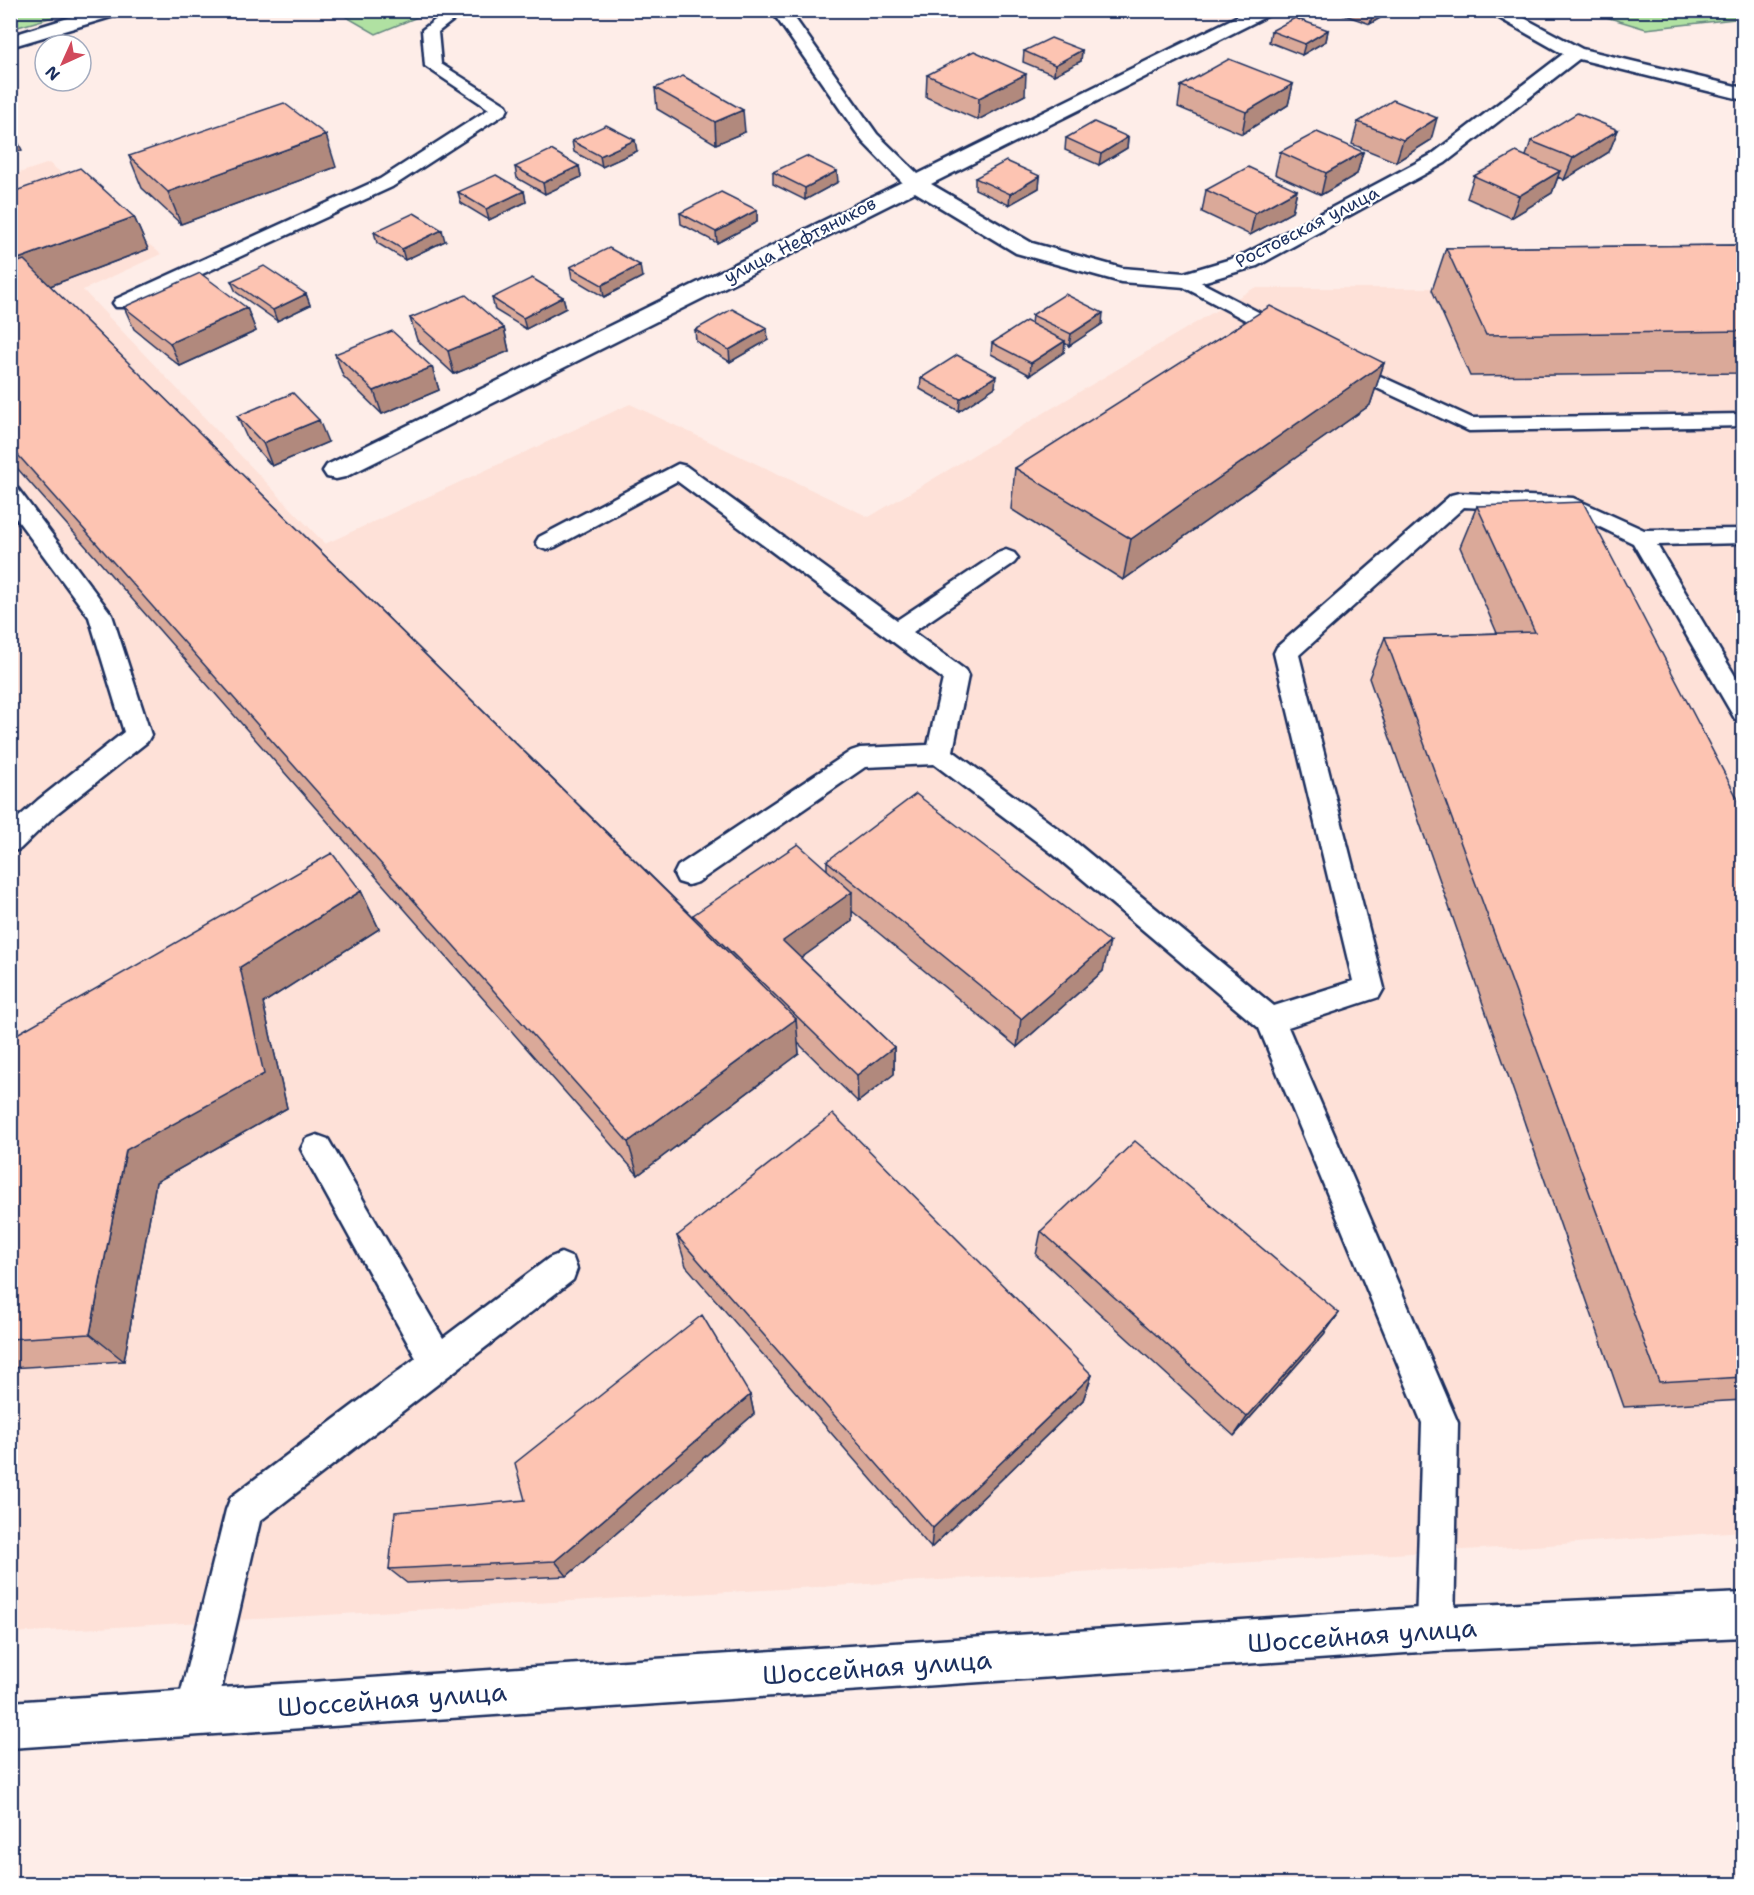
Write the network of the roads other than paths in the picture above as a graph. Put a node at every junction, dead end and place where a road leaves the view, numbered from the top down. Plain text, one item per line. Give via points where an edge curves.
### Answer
1 (115, 10) edge
2 (459, 10) edge
3 (780, 10) edge
4 (1265, 10) edge
5 (1494, 10) edge
6 (10, 42) edge
7 (1576, 53) junction
8 (1743, 94) edge
9 (915, 183) junction
10 (1185, 280) junction
11 (123, 303) dead end
12 (1308, 346) edge
13 (1328, 357) edge
14 (1743, 420) edge
15 (336, 471) dead end
16 (10, 494) edge
17 (1743, 536) edge
18 (1641, 538) junction
19 (547, 542) dead end
20 (1006, 558) dead end
21 (896, 632) junction
22 (1743, 713) edge
23 (939, 754) junction
24 (10, 842) edge
25 (688, 874) dead end
26 (1270, 1020) junction
27 (317, 1149) dead end
28 (561, 1269) dead end
29 (438, 1363) junction
30 (1743, 1615) edge
31 (1435, 1629) junction
32 (196, 1712) junction
33 (10, 1725) edge

1 - 6 street
2 - 11 lane via 430,30 433,66 500,109 386,183
3 - 9 street, Ростовская улица via 870,138
4 - 9 street, улица Нефтяников
5 - 7 street
7 - 8 street
7 - 10 street, Ростовская улица via 1438,159 1249,261
9 - 10 street, Ростовская улица via 1024,248 1121,275
9 - 15 street, улица Нефтяников
10 - 12 lane
13 - 14 lane via 1469,425
16 - 24 lane via 100,615 138,735 47,807
17 - 18 lane
18 - 22 lane
18 - 26 lane via 1573,505 1459,500 1286,653 1369,988
19 - 21 lane via 678,471
20 - 21 lane
21 - 23 lane via 956,676
23 - 25 lane via 860,758
23 - 26 lane via 1063,847
26 - 31 lane via 1440,1423
27 - 29 lane
28 - 29 lane
29 - 32 lane via 244,1510
30 - 31 street, Шоссейная улица
31 - 32 street, Шоссейная улица
32 - 33 street, Шоссейная улица

